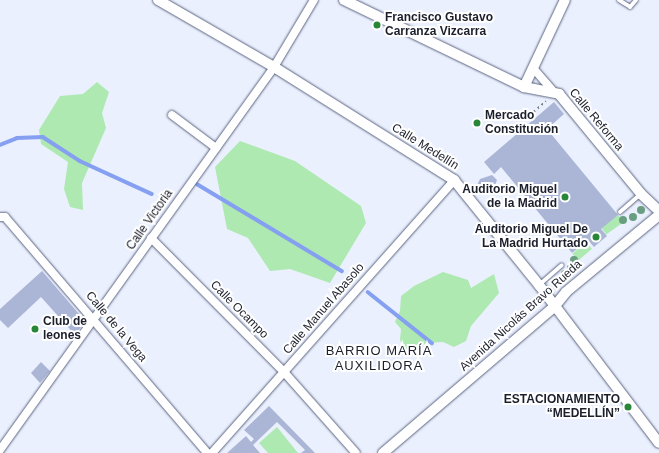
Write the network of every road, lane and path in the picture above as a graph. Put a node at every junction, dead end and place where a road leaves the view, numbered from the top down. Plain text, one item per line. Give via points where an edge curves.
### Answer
1 (158, 0) edge
2 (314, 0) edge
3 (344, 0) edge
4 (565, 0) edge
5 (619, 0) edge
6 (636, 0) edge
7 (274, 67) junction
8 (533, 68) junction
9 (524, 87) junction
10 (555, 93) junction
11 (172, 115) dead end
12 (530, 115) dead end
13 (216, 148) junction
14 (454, 180) junction
15 (641, 194) junction
16 (659, 211) edge
17 (620, 212) dead end
18 (659, 215) edge
19 (2, 217) edge
20 (151, 238) junction
21 (562, 265) dead end
22 (539, 285) junction
23 (554, 307) junction
24 (94, 319) junction
25 (284, 372) junction
26 (659, 443) edge
27 (0, 450) edge
28 (207, 453) edge
29 (212, 453) edge
30 (356, 453) edge
31 (383, 453) edge

1 - 7 street, Calle Medellín
2 - 7 street, Calle Victoria
3 - 9 street, Calle Reforma
4 - 8 street
5 - 6 lane via 630,7
7 - 13 street, Calle Victoria
7 - 14 street, Calle Medellín
8 - 9 street
8 - 10 street
9 - 10 street, Calle Reforma
10 - 12 path
10 - 15 street, Calle Reforma via 559,94
11 - 13 street
13 - 20 street, Calle Victoria
14 - 22 street, Calle Medellín
14 - 25 street, Calle Manuel Abasolo
15 - 16 street, Calle Reforma
15 - 17 lane
18 - 23 street, Avenida Nicolás Bravo Rueda via 566,292
19 - 24 street, Calle de la Vega
20 - 24 street, Calle Victoria
20 - 25 street, Calle Ocampo
21 - 22 lane
22 - 23 street, Calle Medellín
23 - 26 street, Calle Medellín
23 - 31 street, Avenida Nicolás Bravo Rueda
24 - 27 street, Calle Victoria
24 - 28 street, Calle de la Vega
25 - 29 street, Calle Manuel Abasolo
25 - 30 street, Calle Ocampo

